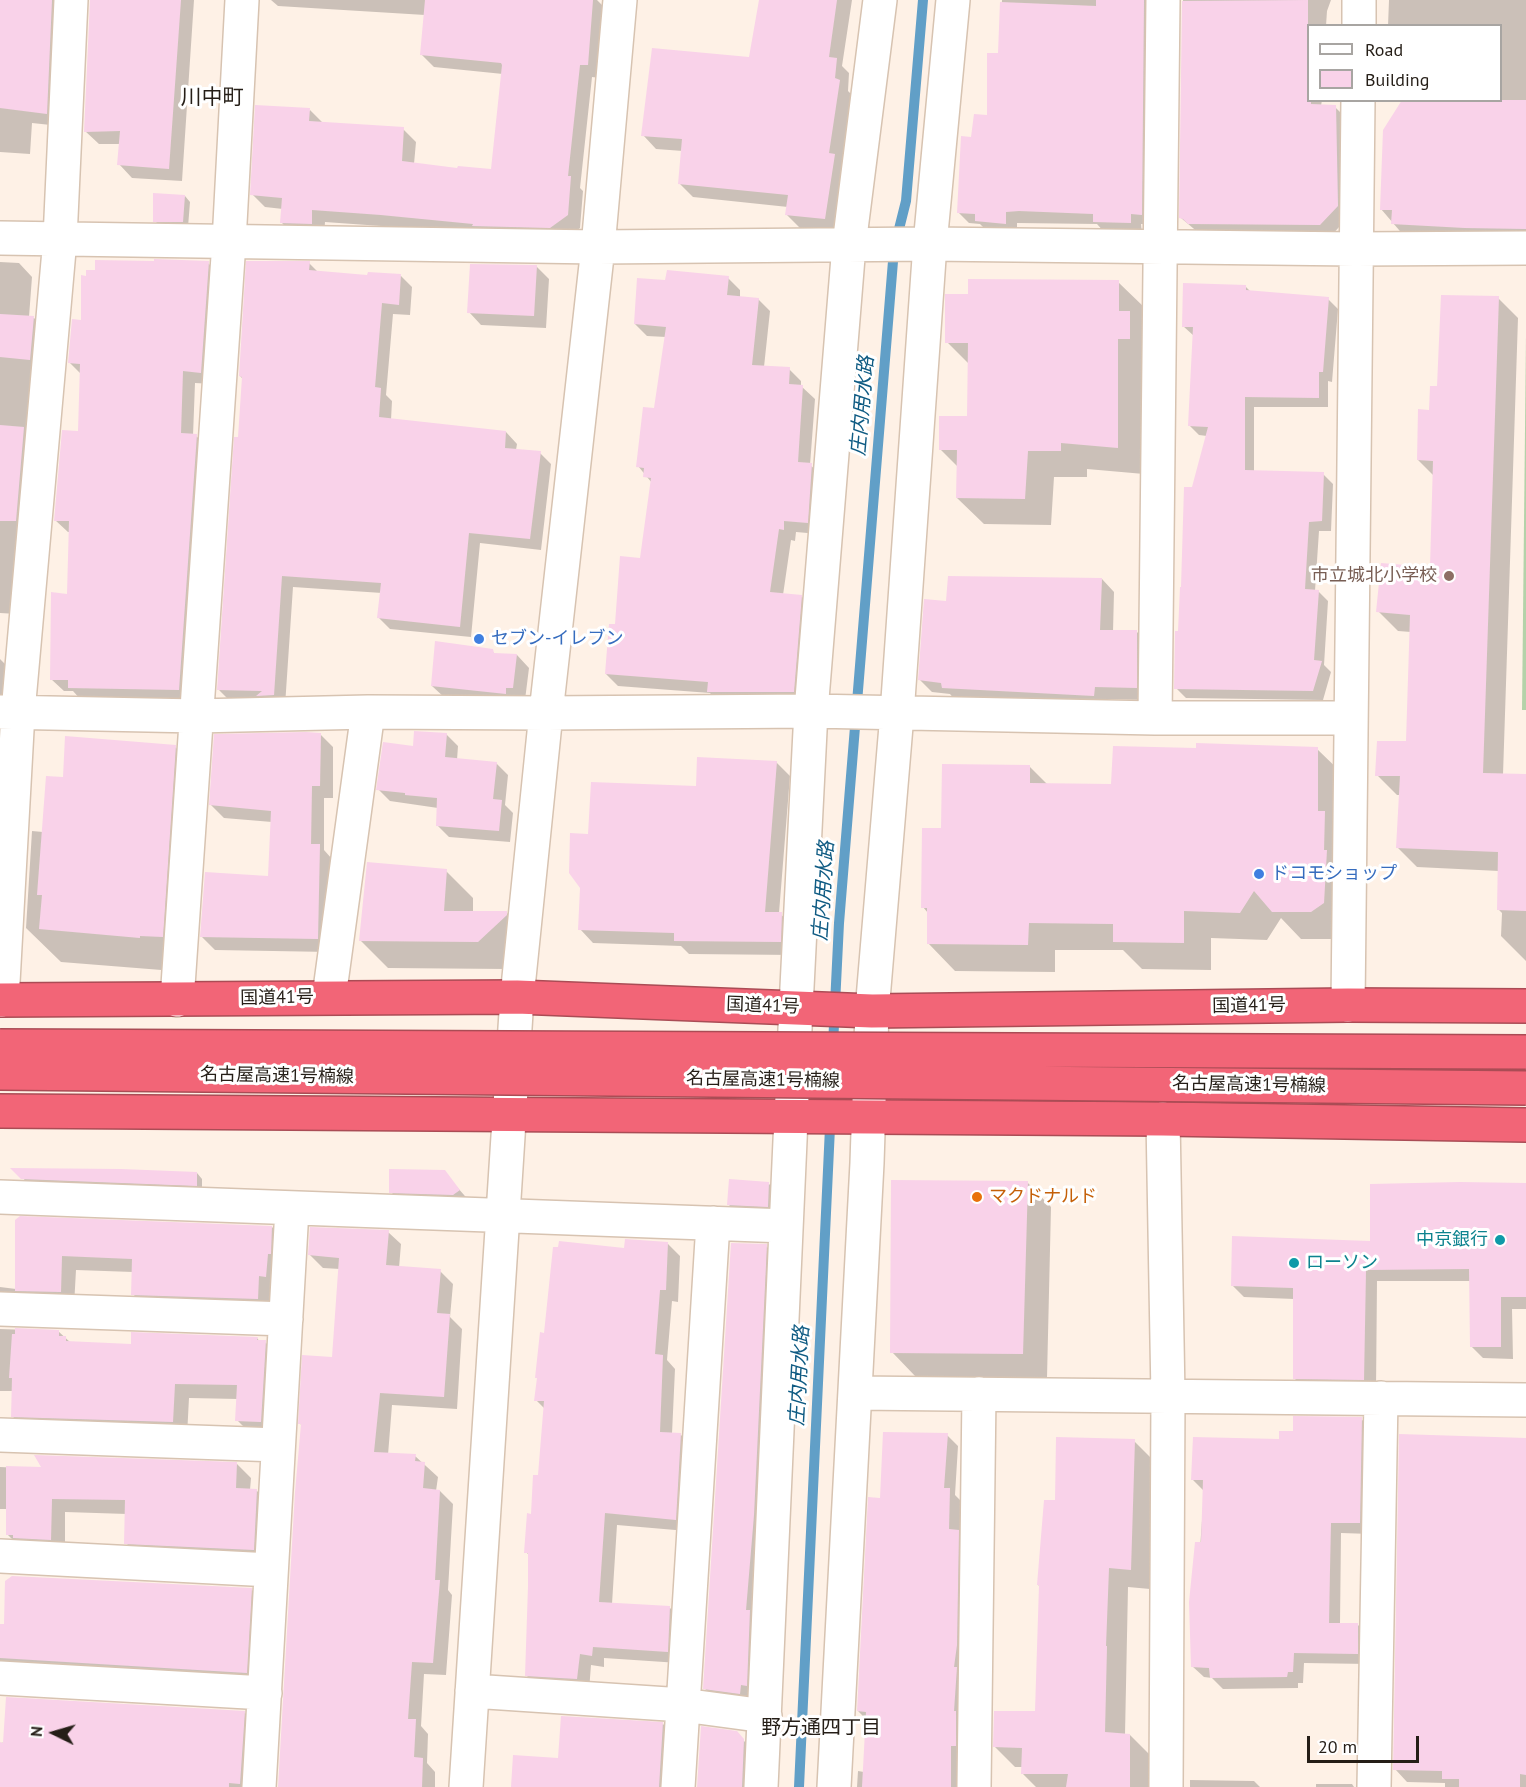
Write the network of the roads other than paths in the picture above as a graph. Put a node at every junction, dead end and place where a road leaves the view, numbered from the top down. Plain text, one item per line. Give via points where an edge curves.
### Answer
1 (70, 0) edge
2 (242, 0) edge
3 (620, 0) edge
4 (880, 0) edge
5 (953, 0) edge
6 (1163, 0) edge
7 (1359, 0) edge
8 (1359, 24) edge
9 (1358, 102) edge
10 (0, 238) edge
11 (60, 239) junction
12 (229, 242) junction
13 (920, 244) junction
14 (860, 245) junction
15 (1159, 246) junction
16 (598, 247) junction
17 (1526, 248) edge
18 (1355, 249) junction
19 (821, 711) junction
20 (9, 712) edge
21 (368, 712) junction
22 (546, 713) junction
23 (889, 713) junction
24 (197, 716) junction
25 (1155, 718) junction
26 (1351, 718) junction
27 (329, 997) junction
28 (517, 997) junction
29 (1, 1000) edge
30 (177, 1000) junction
31 (1348, 1005) junction
32 (1526, 1006) edge
33 (796, 1007) junction
34 (872, 1011) junction
35 (0, 1046) edge
36 (1526, 1052) edge
37 (0, 1073) edge
38 (1526, 1088) edge
39 (0, 1111) edge
40 (508, 1114) junction
41 (792, 1117) junction
42 (868, 1118) junction
43 (1163, 1119) junction
44 (1526, 1125) edge
45 (0, 1197) edge
46 (292, 1209) junction
47 (502, 1216) junction
48 (713, 1224) junction
49 (786, 1226) junction
50 (0, 1309) edge
51 (285, 1319) junction
52 (856, 1393) junction
53 (979, 1394) junction
54 (1168, 1396) junction
55 (1382, 1398) junction
56 (1526, 1400) edge
57 (0, 1435) edge
58 (278, 1445) junction
59 (0, 1556) edge
60 (271, 1570) junction
61 (0, 1678) edge
62 (472, 1691) junction
63 (265, 1693) junction
64 (683, 1705) junction
65 (765, 1716) junction
66 (259, 1787) edge
67 (466, 1787) edge
68 (678, 1787) edge
69 (761, 1787) edge
70 (834, 1787) edge
71 (974, 1787) edge
72 (1166, 1787) edge
73 (1374, 1787) edge

1 - 11 street
2 - 12 street
3 - 16 street
4 - 14 street
5 - 13 street
6 - 15 street
7 - 8 street
9 - 18 street
10 - 11 street
11 - 12 street
11 - 20 street
12 - 16 street
12 - 24 street
13 - 14 street
13 - 15 street
13 - 23 street
14 - 16 street
14 - 19 street
15 - 18 street
15 - 25 street
16 - 22 street
17 - 18 street
18 - 26 street
19 - 22 street
19 - 23 street
19 - 33 street
20 - 24 street
20 - 29 street
21 - 22 street
21 - 24 street
21 - 27 street
22 - 28 street
23 - 25 street
23 - 34 street
24 - 30 street
25 - 26 street
26 - 31 street
27 - 28 highway, 国道41号
27 - 30 highway, 国道41号
28 - 33 highway, 国道41号
28 - 40 street
29 - 30 highway, 国道41号
31 - 32 highway, 国道41号
31 - 34 highway, 国道41号
33 - 34 highway, 国道41号
33 - 41 street
34 - 42 street
35 - 36 highway, 名古屋高速1号楠線, bridge
37 - 38 highway, 名古屋高速1号楠線, bridge
39 - 40 highway
40 - 41 highway
40 - 47 street
41 - 42 highway
41 - 49 street
42 - 43 highway
42 - 52 street
43 - 44 highway
43 - 54 street
45 - 46 street
46 - 47 street
46 - 51 street
47 - 48 street
47 - 62 street
48 - 49 street
48 - 64 street
49 - 65 street
50 - 51 street
51 - 58 street
52 - 53 street
52 - 70 street
53 - 54 street
53 - 71 street
54 - 55 street
54 - 72 street
55 - 56 street
55 - 73 street
57 - 58 street
58 - 60 street
59 - 60 street
60 - 63 street
61 - 63 street
62 - 64 street
62 - 67 street
63 - 66 street
64 - 65 street
64 - 68 street
65 - 69 street

